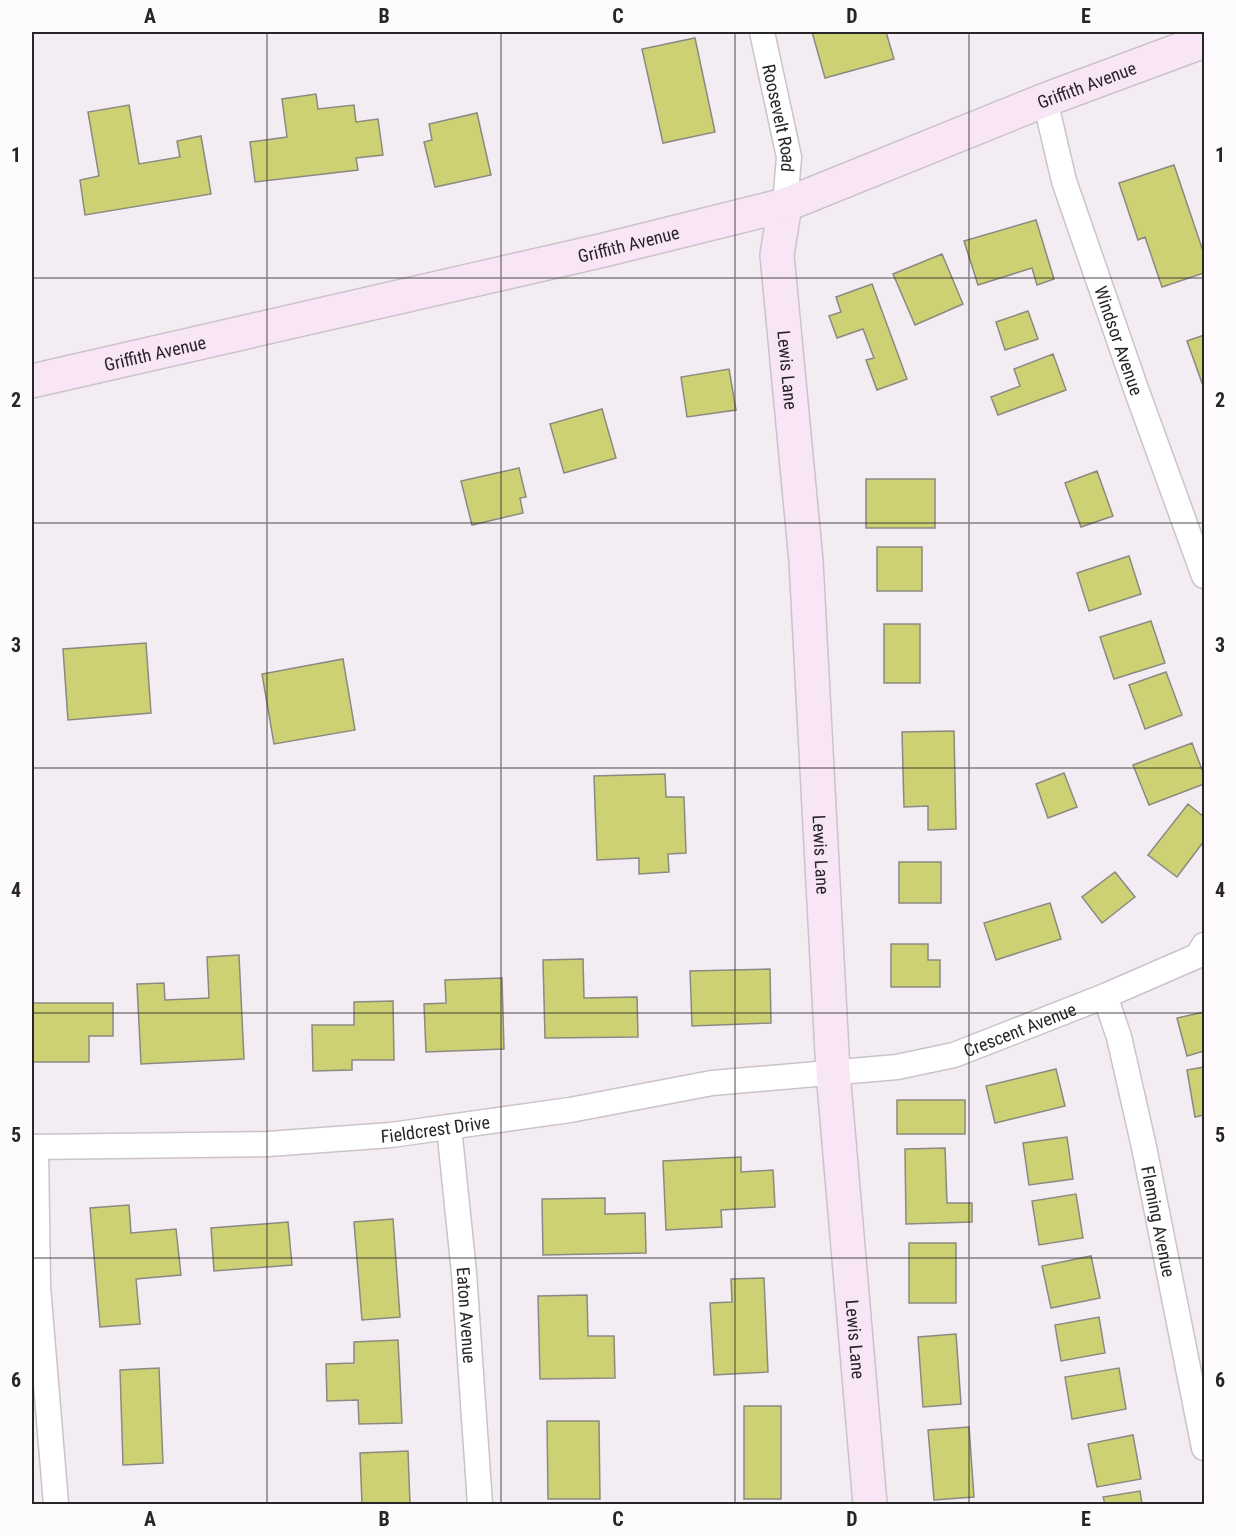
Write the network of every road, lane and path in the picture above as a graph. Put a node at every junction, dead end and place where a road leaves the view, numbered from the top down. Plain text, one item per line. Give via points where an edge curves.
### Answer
1 (762, 32) edge
2 (1204, 41) edge
3 (1045, 100) junction
4 (784, 205) junction
5 (32, 381) edge
6 (1204, 576) edge
7 (1202, 951) edge
8 (1105, 996) junction
9 (833, 1072) junction
10 (449, 1127) junction
11 (34, 1147) edge
12 (1204, 1448) edge
13 (56, 1504) edge
14 (480, 1504) edge
15 (870, 1504) edge

1 - 4 street, Roosevelt Road via 789,158
2 - 3 street, Griffith Avenue
3 - 4 street, Griffith Avenue
3 - 6 street, Windsor Avenue via 1064,181
4 - 5 street, Griffith Avenue
4 - 9 street, Lewis Lane via 777,255 806,561
7 - 8 street, Crescent Avenue
8 - 9 street, Crescent Avenue via 954,1055 897,1067
8 - 12 street, Fleming Avenue via 1119,1037 1144,1147
9 - 10 street, Fieldcrest Drive via 712,1083 570,1110
9 - 15 street, Lewis Lane
10 - 11 street, Fieldcrest Drive via 391,1136 268,1144
10 - 14 street, Eaton Avenue
11 - 13 street via 38,1287

